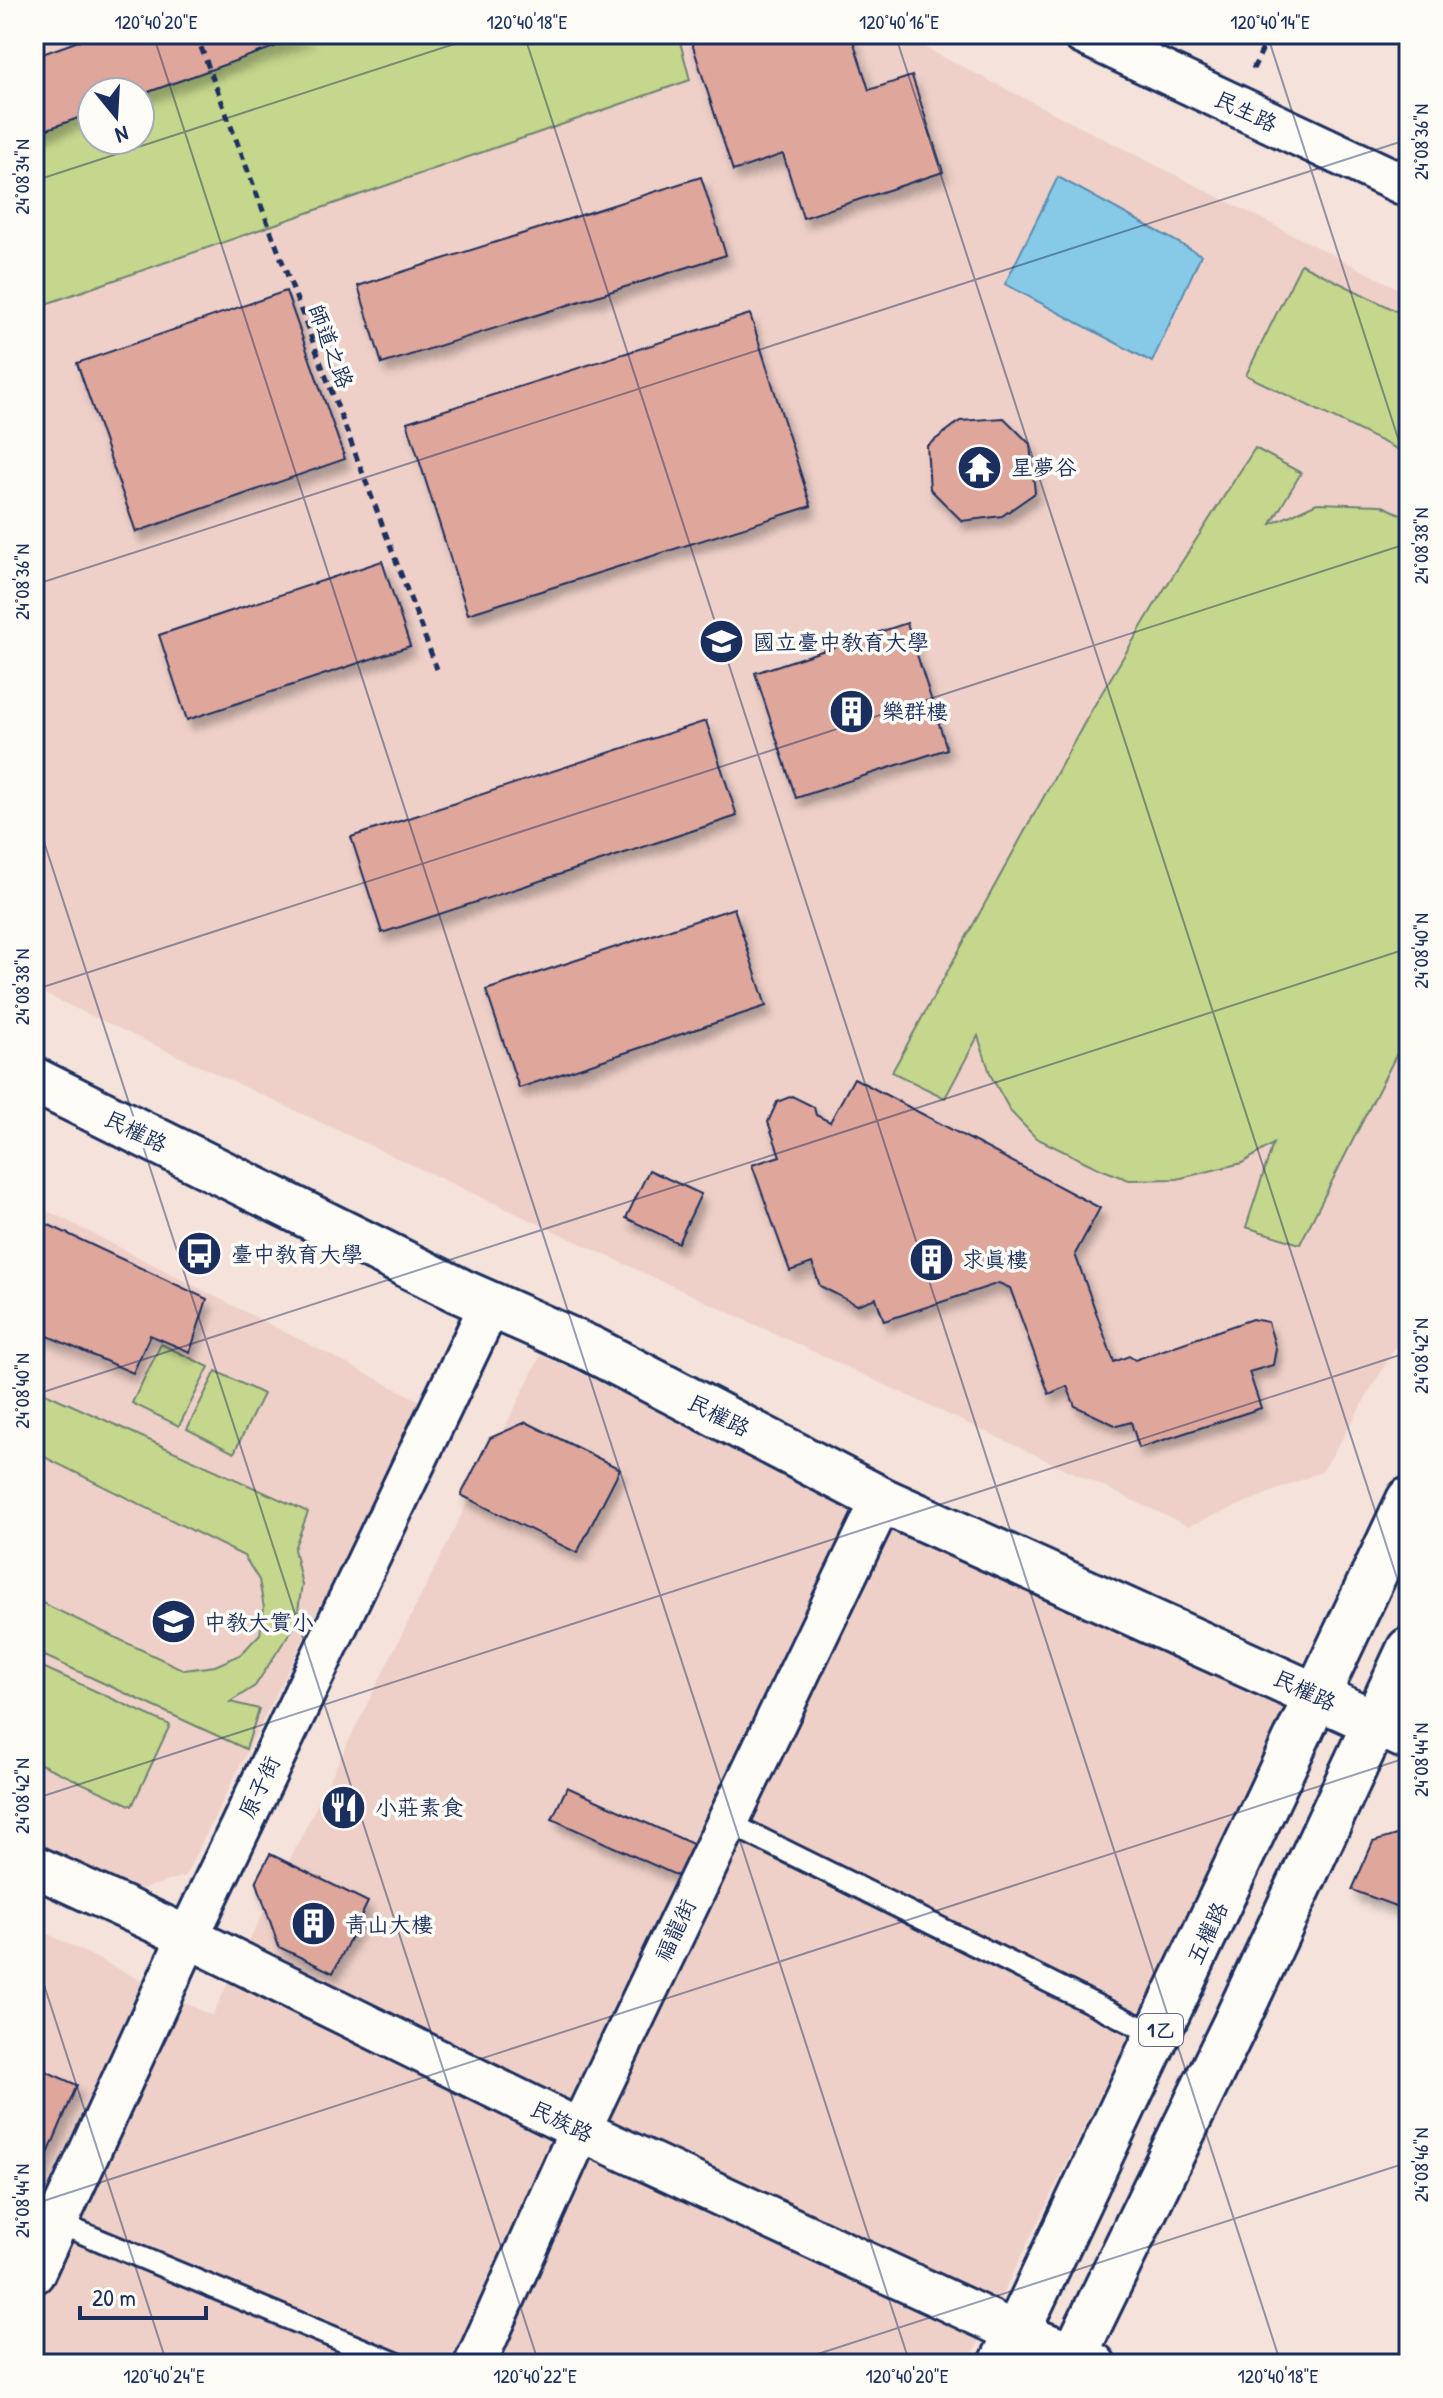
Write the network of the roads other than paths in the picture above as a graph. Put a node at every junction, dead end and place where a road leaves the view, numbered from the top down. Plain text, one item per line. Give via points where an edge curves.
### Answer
1 (1086, 35) edge
2 (1409, 187) edge
3 (34, 1080) edge
4 (490, 1305) junction
5 (882, 1500) junction
6 (1409, 1500) edge
7 (1409, 1650) edge
8 (1318, 1696) junction
9 (1392, 1730) edge
10 (727, 1822) junction
11 (34, 1866) edge
12 (188, 1937) junction
13 (1158, 2036) junction
14 (580, 2130) junction
15 (46, 2218) edge
16 (34, 2273) edge
17 (1010, 2349) edge
18 (1080, 2361) edge
19 (398, 2364) edge
20 (475, 2364) edge

1 - 2 street, 民生路
3 - 4 main road, 民權路
4 - 5 main road, 民權路 via 591,1349
4 - 12 street, 原子街
5 - 8 main road, 民權路
5 - 10 street, 福龍街
6 - 8 main road, 五權路 / 1乙
7 - 9 main road
8 - 9 main road, 民權路
8 - 13 main road, 五權路 / 1乙
9 - 18 main road via 1235,2024
10 - 13 lane
10 - 14 street, 福龍街
11 - 12 street, 民族路
12 - 14 street, 民族路
12 - 15 street, 原子街
13 - 17 main road, 五權路 / 1乙
14 - 17 street, 民族路
14 - 20 street, 福龍街
15 - 16 street, 原子街
15 - 19 lane
17 - 18 street, 民族路

